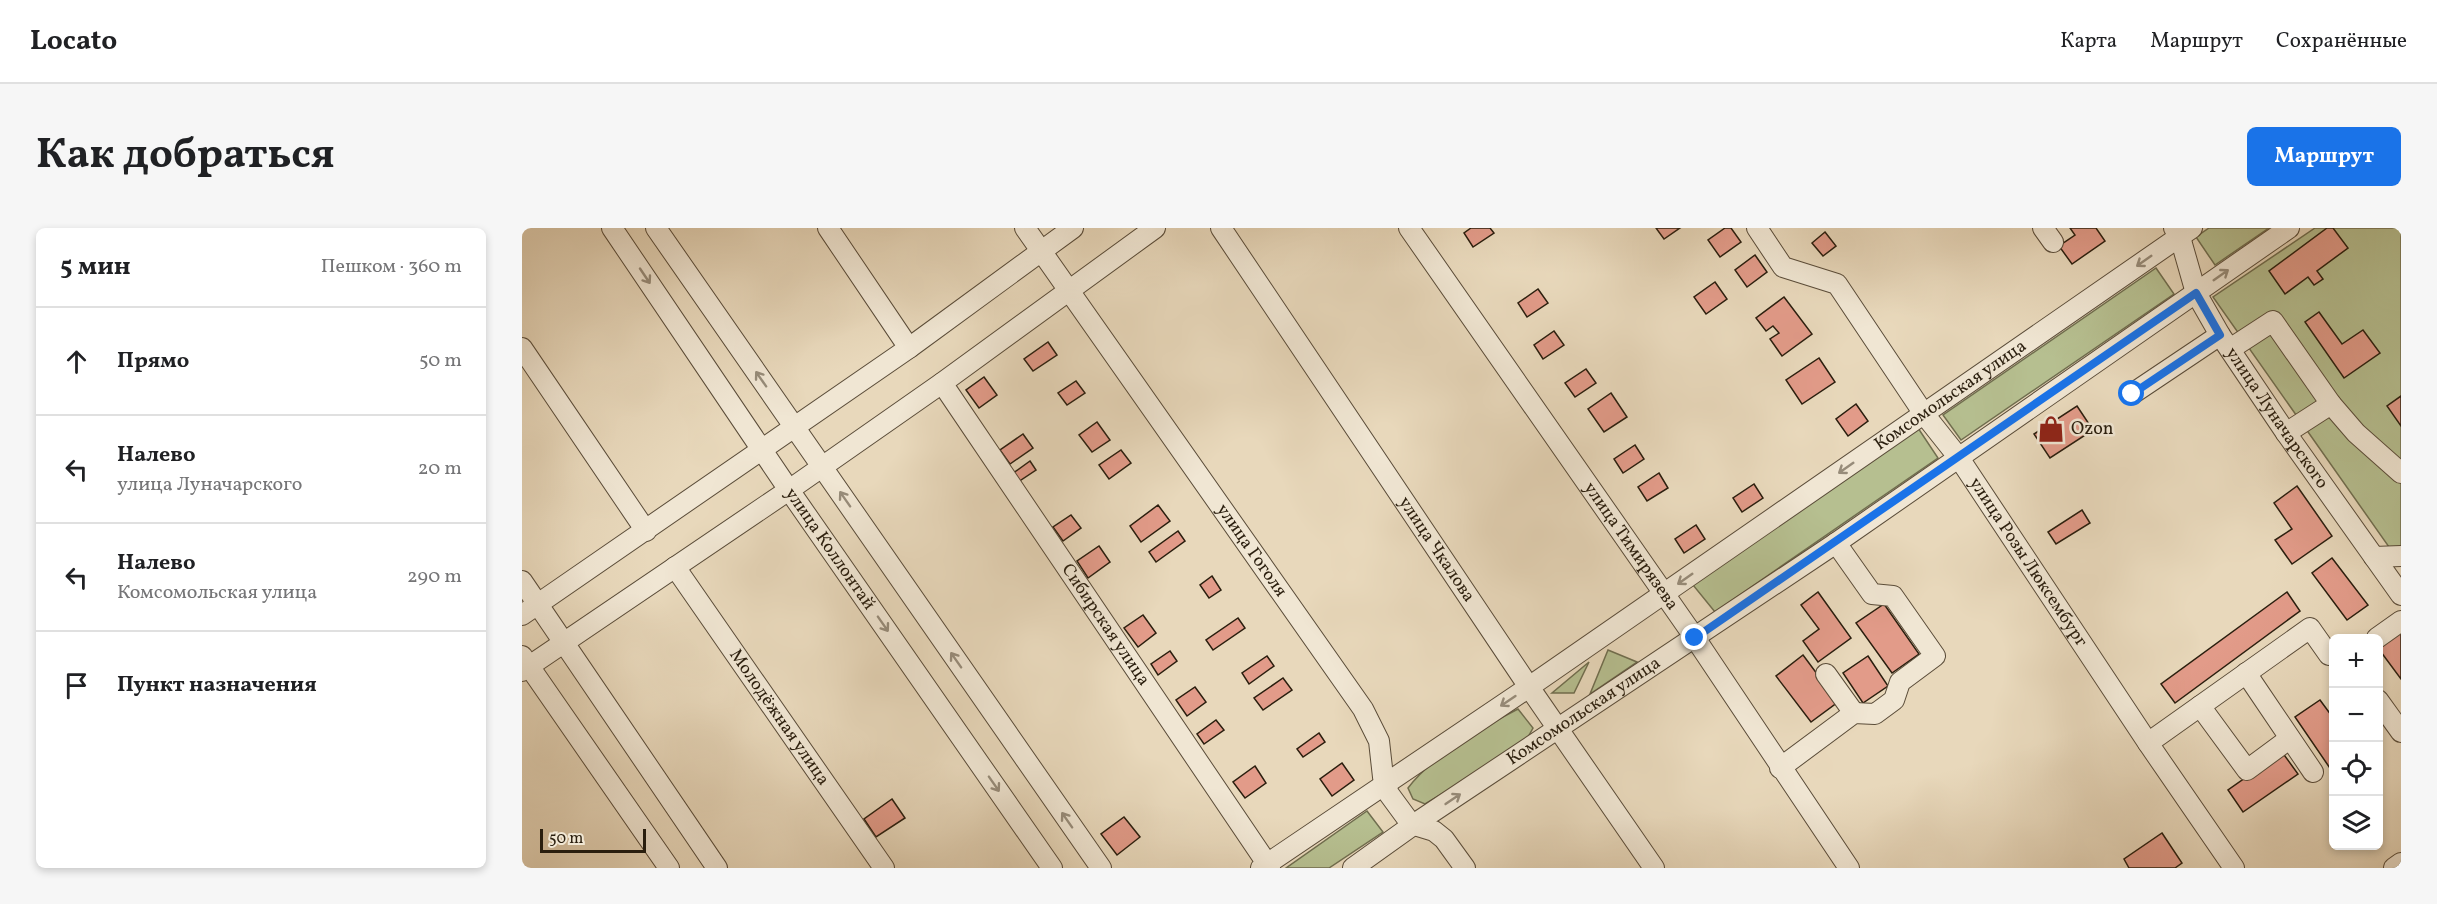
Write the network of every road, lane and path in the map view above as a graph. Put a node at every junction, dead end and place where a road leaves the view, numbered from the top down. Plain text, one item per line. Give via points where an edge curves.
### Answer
1 (612, 228) edge
2 (656, 228) edge
3 (828, 228) edge
4 (1025, 228) edge
5 (1073, 228) edge
6 (1155, 228) edge
7 (1221, 228) edge
8 (1409, 228) edge
9 (1757, 228) edge
10 (2289, 228) edge
11 (2182, 231) edge
12 (1040, 250) junction
13 (1068, 291) junction
14 (2196, 293) junction
15 (2225, 342) junction
16 (522, 348) edge
17 (909, 348) junction
18 (942, 383) junction
19 (2132, 394) dead end
20 (2331, 404) junction
21 (1924, 414) junction
22 (795, 427) junction
23 (2286, 433) junction
24 (763, 450) junction
25 (1959, 458) junction
26 (823, 467) junction
27 (2401, 472) edge
28 (789, 490) junction
29 (646, 531) junction
30 (1836, 543) junction
31 (2401, 556) edge
32 (2374, 557) junction
33 (675, 567) junction
34 (522, 581) edge
35 (1664, 594) junction
36 (2401, 595) edge
37 (530, 609) edge
38 (2401, 621) edge
39 (2383, 634) edge
40 (1695, 638) junction
41 (563, 643) junction
42 (2329, 655) dead end
43 (524, 665) edge
44 (2246, 673) junction
45 (1826, 674) dead end
46 (1529, 687) junction
47 (2200, 706) junction
48 (2383, 706) edge
49 (1854, 713) junction
50 (1558, 729) junction
51 (2401, 732) edge
52 (2289, 739) junction
53 (2148, 742) junction
54 (1780, 768) junction
55 (2313, 772) dead end
56 (1385, 784) junction
57 (1413, 825) junction
58 (2401, 863) edge
59 (1266, 866) edge
60 (669, 868) edge
61 (717, 868) edge
62 (884, 868) edge
63 (1052, 868) edge
64 (1101, 868) edge
65 (1353, 868) edge
66 (1465, 868) edge
67 (1654, 868) edge
68 (1849, 868) edge
69 (2234, 868) edge
70 (2394, 868) edge

1 -> 24 street, улица Коллонтай
22 -> 2 street
3 - 17 street
4 - 12 street, улица Гоголя
5 - 12 street
6 - 13 street
7 - 46 street, улица Чкалова
8 - 35 street, улица Тимирязева
9 - 21 street, улица Розы Люксембург via 1783,267 1837,284
14 -> 10 street, Комсомольская улица
11 - 14 street, улица Луначарского
11 -> 21 street, Комсомольская улица
12 - 13 street, улица Гоголя
12 - 17 street
13 - 18 street
13 - 56 street, улица Гоголя via 1363,709 1379,741
14 - 15 street, улица Луначарского
14 - 25 street, Комсомольская улица
15 - 19 street
15 - 20 street via 2273,321
15 - 23 street, улица Луначарского
16 - 29 street
17 - 22 street
18 - 26 street
18 - 59 street, Сибирская улица
20 - 23 street
20 - 27 street via 2356,433
21 - 25 street, улица Розы Люксембург
21 -> 35 street, Комсомольская улица
22 - 24 street
22 - 26 street
23 - 32 street, улица Луначарского
24 - 28 street, улица Коллонтай
24 - 29 street
25 - 30 street, Комсомольская улица
25 - 53 street, улица Розы Люксембург
26 - 28 street
64 -> 26 street
28 - 33 street
28 -> 63 street, улица Коллонтай
29 - 37 street
30 - 40 street, Комсомольская улица
30 - 49 street via 1872,594 1893,596 1935,656 1900,682 1894,700 1875,714
31 - 32 street
32 - 36 street, улица Луначарского
33 - 41 street
33 - 62 street, Молодёжная улица
34 - 37 street
35 - 40 street, улица Тимирязева
35 - 46 street, Комсомольская улица
37 - 41 street
38 - 39 street
40 - 50 street, Комсомольская улица
40 - 54 street, улица Тимирязева
41 - 43 street
41 - 61 street
42 - 44 street via 2310,628
43 - 60 street
44 - 47 street
44 - 52 street
45 - 49 street
46 - 50 street, улица Чкалова
46 -> 56 street, Комсомольская улица
47 - 52 street via 2247,770
47 - 53 street
48 - 51 street
49 - 54 street
57 -> 50 street, Комсомольская улица
50 - 67 street, улица Чкалова
52 - 55 street
53 - 69 street, улица Розы Люксембург
54 - 68 street, улица Тимирязева
56 - 57 street, улица Гоголя
56 - 59 street, Комсомольская улица
57 - 65 street, Комсомольская улица
57 - 66 street, улица Гоголя via 1434,831 1448,843
58 - 70 street

